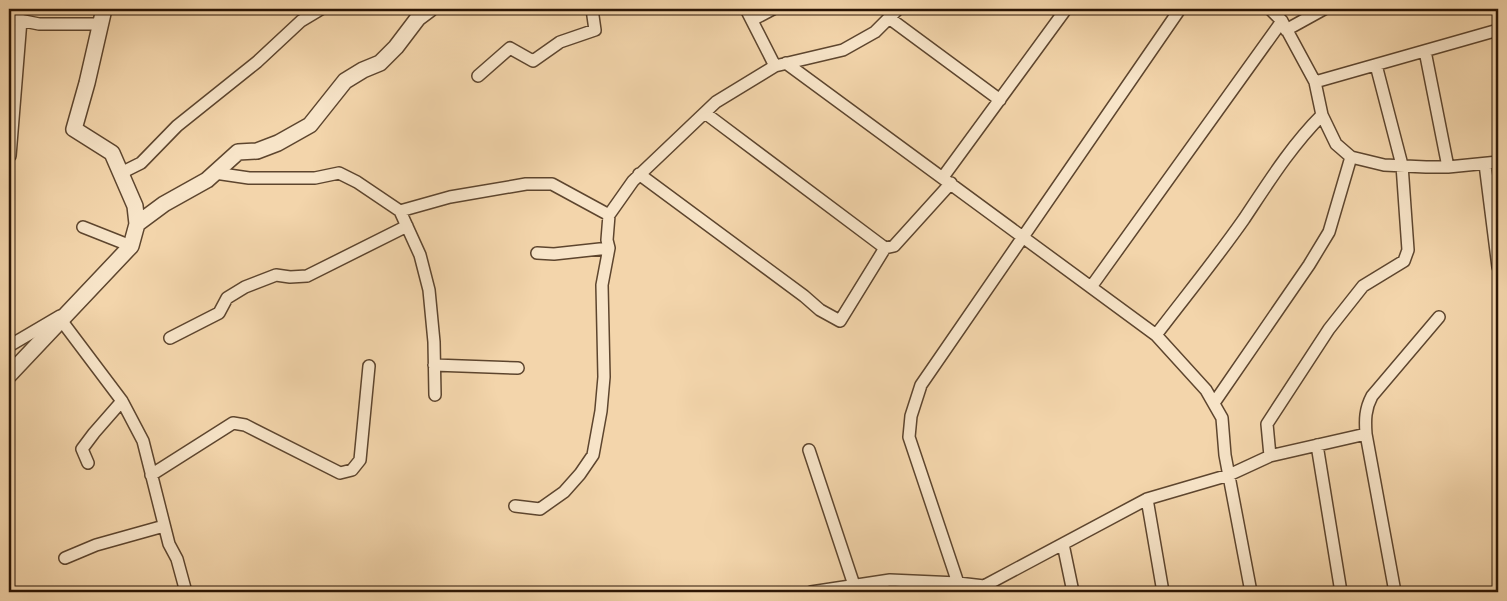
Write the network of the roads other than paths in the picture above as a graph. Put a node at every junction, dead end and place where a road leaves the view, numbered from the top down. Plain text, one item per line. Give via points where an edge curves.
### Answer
1 (321, 9) edge
2 (430, 9) edge
3 (592, 9) edge
4 (746, 9) edge
5 (773, 9) edge
6 (898, 9) edge
7 (1066, 9) edge
8 (1180, 9) edge
9 (1270, 9) edge
10 (1324, 9) edge
11 (102, 16) edge
12 (9, 18) edge
13 (889, 18) junction
14 (21, 20) junction
15 (752, 20) junction
16 (1284, 25) junction
17 (1498, 31) edge
18 (1425, 51) junction
19 (1376, 64) junction
20 (781, 65) junction
21 (478, 76) dead end
22 (1315, 82) junction
23 (1000, 100) junction
24 (705, 112) junction
25 (1322, 115) junction
26 (10, 156) edge
27 (1351, 158) junction
28 (1498, 162) edge
29 (1485, 164) junction
30 (1402, 165) junction
31 (1448, 167) junction
32 (215, 172) junction
33 (121, 173) junction
34 (639, 174) junction
35 (947, 180) junction
36 (400, 212) junction
37 (609, 215) junction
38 (136, 224) junction
39 (407, 226) junction
40 (83, 227) dead end
41 (1023, 237) junction
42 (131, 246) junction
43 (609, 248) junction
44 (885, 248) junction
45 (537, 253) dead end
46 (1498, 266) edge
47 (1091, 287) junction
48 (66, 315) junction
49 (1439, 317) dead end
50 (1156, 335) junction
51 (170, 338) dead end
52 (9, 346) edge
53 (434, 365) junction
54 (369, 366) dead end
55 (518, 368) dead end
56 (9, 376) edge
57 (435, 396) dead end
58 (122, 401) junction
59 (1214, 403) junction
60 (1366, 434) junction
61 (1317, 445) junction
62 (809, 450) dead end
63 (1270, 456) junction
64 (88, 463) dead end
65 (152, 475) junction
66 (1229, 475) junction
67 (1147, 498) junction
68 (515, 506) dead end
69 (164, 526) junction
70 (1064, 544) junction
71 (65, 558) dead end
72 (890, 580) junction
73 (958, 583) junction
74 (854, 586) junction
75 (984, 589) edge
76 (186, 592) edge
77 (811, 592) edge
78 (892, 592) edge
79 (1073, 592) edge
80 (1163, 592) edge
81 (1251, 592) edge
82 (1341, 592) edge
83 (1395, 592) edge

1 - 33 street via 301,21 257,62 177,126 141,162
2 - 32 street via 418,18 380,63 345,81 310,125 258,151 238,152
3 - 21 street via 594,30 560,42 533,61 510,48
4 - 15 street
5 - 15 street
6 - 13 street
7 - 23 street
8 - 41 street
9 - 16 street
10 - 16 street
11 - 14 street via 39,24
11 - 33 street via 74,129 112,153
12 - 14 street
13 - 20 street via 875,32 843,50
13 - 23 street
14 - 26 street
15 - 20 street
16 - 22 street
16 - 47 street
17 - 18 street
18 - 19 street
18 - 31 street
19 - 22 street
19 - 30 street
20 - 24 street via 716,102
20 - 35 street
22 - 25 street
23 - 35 street
24 - 34 street
24 - 44 street
25 - 27 street via 1336,144
25 - 50 street via 1302,135
27 - 30 street
27 - 59 street via 1329,232
28 - 29 street
29 - 31 street
29 - 46 street
30 - 31 street
30 - 63 street via 1408,250 1404,261 1363,286 1329,329 1267,424
32 - 36 street via 249,178 315,178 339,173
32 - 38 street
33 - 38 street via 135,206
34 - 37 street
34 - 44 street via 820,310 840,321
35 - 41 street
35 - 44 street via 894,246
36 - 37 street via 450,197 526,184 552,184
36 - 39 street
37 - 43 street
38 - 42 street
39 - 51 street via 307,276 276,275 245,286 227,298 219,313
39 - 53 street via 420,255 429,290
40 - 42 street
41 - 47 street
41 - 73 street via 921,385 911,416 909,437
42 - 48 street
43 - 45 street
43 - 68 street via 602,285 604,377 593,455 564,492 540,509
47 - 50 street
48 - 52 street
48 - 56 street
48 - 58 street
49 - 60 street via 1372,396 1366,407
50 - 59 street
53 - 55 street
53 - 57 street
54 - 65 street via 360,460 352,470 340,473 245,425 233,423
58 - 64 street via 82,449
58 - 65 street via 143,441
59 - 66 street via 1222,418
60 - 61 street
60 - 83 street
61 - 63 street
61 - 82 street
62 - 74 street
63 - 66 street
65 - 69 street
66 - 67 street
66 - 81 street
67 - 70 street
67 - 80 street
69 - 71 street via 96,545
69 - 76 street
70 - 75 street
70 - 79 street
72 - 73 street
72 - 74 street
72 - 78 street
73 - 75 street
74 - 77 street

